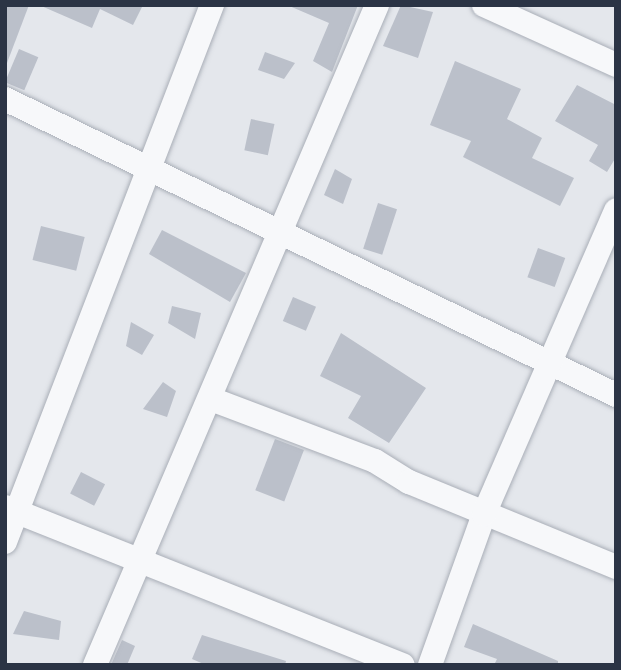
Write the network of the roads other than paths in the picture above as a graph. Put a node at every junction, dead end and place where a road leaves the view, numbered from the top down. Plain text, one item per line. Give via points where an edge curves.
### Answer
1 (212, 5) edge
2 (376, 5) edge
3 (484, 5) edge
4 (616, 65) edge
5 (5, 99) edge
6 (153, 167) junction
7 (616, 210) edge
8 (278, 236) junction
9 (554, 364) junction
10 (616, 395) edge
11 (211, 399) junction
12 (11, 510) edge
13 (484, 514) junction
14 (5, 542) edge
15 (142, 562) junction
16 (616, 568) edge
17 (95, 665) edge
18 (403, 665) edge
19 (430, 665) edge

1 - 6 street
2 - 8 street
3 - 4 street
5 - 6 street
6 - 8 street
6 - 12 street
7 - 9 street
8 - 9 street
8 - 11 street
9 - 10 street
9 - 13 street
11 - 13 street via 375,461
11 - 15 street
12 - 14 street
12 - 15 street
13 - 16 street
13 - 19 street
15 - 17 street
15 - 18 street

